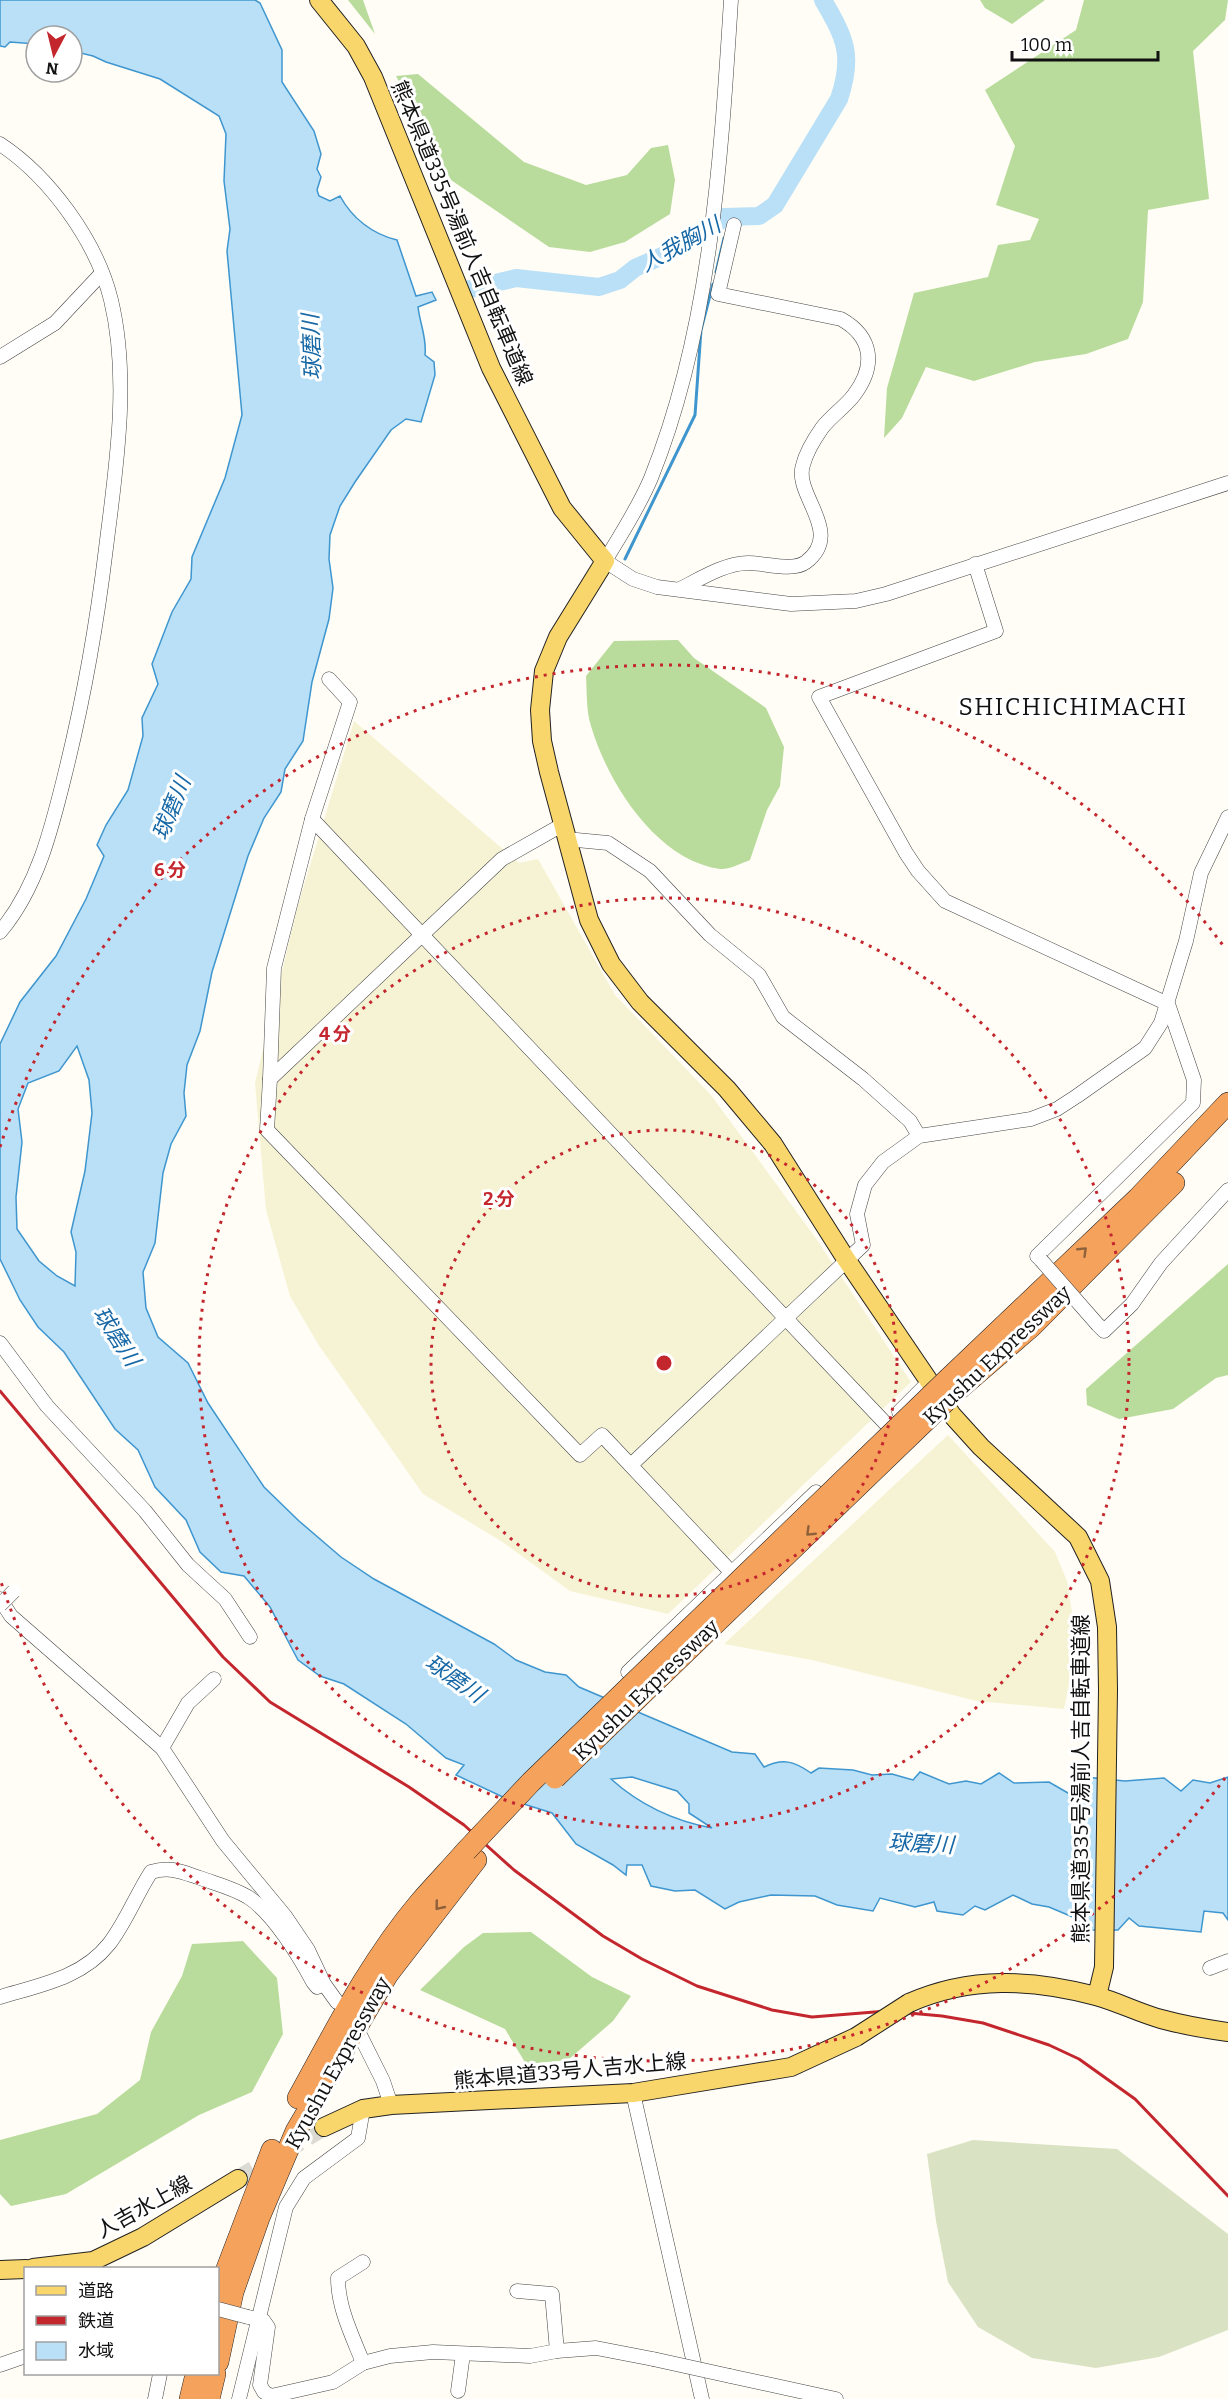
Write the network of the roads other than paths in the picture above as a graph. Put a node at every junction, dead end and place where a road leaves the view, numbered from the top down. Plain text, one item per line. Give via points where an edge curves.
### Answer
1 (319, 0) edge
2 (731, 0) edge
3 (0, 144) edge
4 (734, 225) dead end
5 (102, 273) junction
6 (0, 357) edge
7 (1228, 483) edge
8 (605, 561) junction
9 (975, 564) junction
10 (680, 589) junction
11 (328, 680) dead end
12 (1228, 817) edge
13 (312, 819) junction
14 (564, 832) junction
15 (0, 932) edge
16 (422, 934) junction
17 (1168, 1004) junction
18 (270, 1079) junction
19 (1228, 1103) edge
20 (1228, 1126) edge
21 (919, 1136) junction
22 (1228, 1190) edge
23 (846, 1259) junction
24 (784, 1318) junction
25 (0, 1343) edge
26 (946, 1383) junction
27 (886, 1425) junction
28 (632, 1464) junction
29 (732, 1572) junction
30 (14, 1591) dead end
31 (0, 1599) edge
32 (0, 1605) edge
33 (250, 1637) dead end
34 (628, 1672) dead end
35 (214, 1679) dead end
36 (162, 1748) junction
37 (471, 1856) junction
38 (1228, 1960) edge
39 (1210, 1968) dead end
40 (324, 1984) junction
41 (1097, 1996) junction
42 (0, 1997) edge
43 (337, 2002) dead end
44 (1228, 2032) edge
45 (360, 2035) dead end
46 (633, 2093) junction
47 (391, 2105) junction
48 (363, 2109) junction
49 (324, 2127) tunnel mouth
50 (238, 2179) tunnel mouth
51 (363, 2262) dead end
52 (42, 2267) edge
53 (24, 2269) edge
54 (0, 2270) edge
55 (219, 2289) edge
56 (517, 2291) dead end
57 (219, 2309) edge
58 (253, 2318) junction
59 (557, 2351) junction
60 (463, 2354) junction
61 (24, 2357) edge
62 (219, 2357) edge
63 (363, 2363) junction
64 (0, 2365) edge
65 (160, 2375) edge
66 (196, 2375) edge
67 (215, 2375) edge
68 (458, 2391) dead end
69 (155, 2399) edge
70 (190, 2399) edge
71 (209, 2399) edge
72 (239, 2399) edge
73 (702, 2399) edge
74 (836, 2399) edge

1 - 8 main road, 熊本県道335号湯前人吉自転車道線 via 356,46 373,77 491,368 562,507
2 - 8 street via 717,184 686,363 650,480
3 - 5 street via 72,216
4 - 10 street via 718,294 841,319 866,340 868,357 861,385 822,428 802,467 803,482 820,525 817,549 807,562 796,567 745,563
5 - 6 street via 55,323
5 - 15 street via 118,340 119,390 113,492 96,630 80,712 44,849 22,900
7 - 9 street
8 - 10 street via 633,579
8 - 14 main road, 熊本県道335号湯前人吉自転車道線 via 558,637 544,671 542,741
9 - 10 street via 856,601 791,604
9 - 17 street via 996,631 819,697 906,853 945,901
11 - 13 street via 350,702
12 - 17 street via 1202,873
13 - 16 street
13 - 18 street via 274,968
14 - 16 street via 502,859
14 - 21 street via 608,843 650,871 710,935 759,975 783,1017 863,1079 910,1122
14 - 23 main road, 熊本県道335号湯前人吉自転車道線 via 589,920 611,964 640,1002 727,1089 773,1144
16 - 18 street
16 - 24 street
17 - 21 street via 1145,1048 1057,1109 1031,1119
17 - 22 street, bridge via 1194,1080 1193,1103 1037,1256 1104,1331 1132,1304 1161,1263
18 - 28 street via 267,1130 580,1455 602,1435
26 -> 19 highway, Kyushu Expressway via 1138,1198
20 - 26 highway, Kyushu Expressway via 1031,1328
21 - 23 street via 871,1173 857,1214 862,1245
23 - 24 street
23 - 26 main road, 熊本県道335号湯前人吉自転車道線
24 - 27 street
24 - 28 street
25 - 33 street via 47,1406 145,1511 188,1565 225,1599
26 - 27 street
26 - 37 highway, Kyushu Expressway, bridge via 539,1793
26 - 41 main road, 熊本県道335号湯前人吉自転車道線 via 952,1415 1078,1537 1100,1581 1107,1627 1108,1690 1104,1967
27 - 29 street
28 - 29 street
29 - 34 street
30 - 32 street, bridge
31 - 36 street via 11,1616
35 - 36 street via 188,1703
36 - 40 street via 206,1817 309,1950
37 - 55 highway, Kyushu Expressway via 419,1904 348,2007 282,2128 252,2196
37 -> 62 highway, Kyushu Expressway via 388,1974 296,2131 233,2292
38 - 39 street
40 - 42 street via 317,1987 289,1943 251,1899 176,1869 162,1869 151,1872 109,1944 92,1961 72,1975
40 - 43 street
41 - 44 main road, 熊本県道33号人吉水上線 via 1160,2019
41 - 46 main road, 熊本県道33号人吉水上線, bridge via 1036,1983 983,1983 935,1992 909,2003 856,2037 791,2067
45 - 47 street
46 - 47 main road, 熊本県道33号人吉水上線
46 - 73 street
47 - 48 main road, 熊本県道33号人吉水上線
48 - 49 main road, 熊本県道33号人吉水上線
48 - 58 street via 358,2138 304,2178 286,2207
50 - 52 main road, 人吉水上線 via 142,2237 93,2261
51 - 63 street via 338,2278 338,2290
53 - 54 main road
56 - 59 street via 552,2294
57 - 58 street, bridge
58 - 63 street via 266,2322 268,2327 260,2385 267,2395 333,2382
58 - 72 street
59 - 60 street via 530,2356
59 - 74 street, bridge via 596,2348
60 - 63 street via 433,2352
60 - 68 street
61 - 64 street
65 - 69 street
66 - 70 highway
67 - 71 highway

